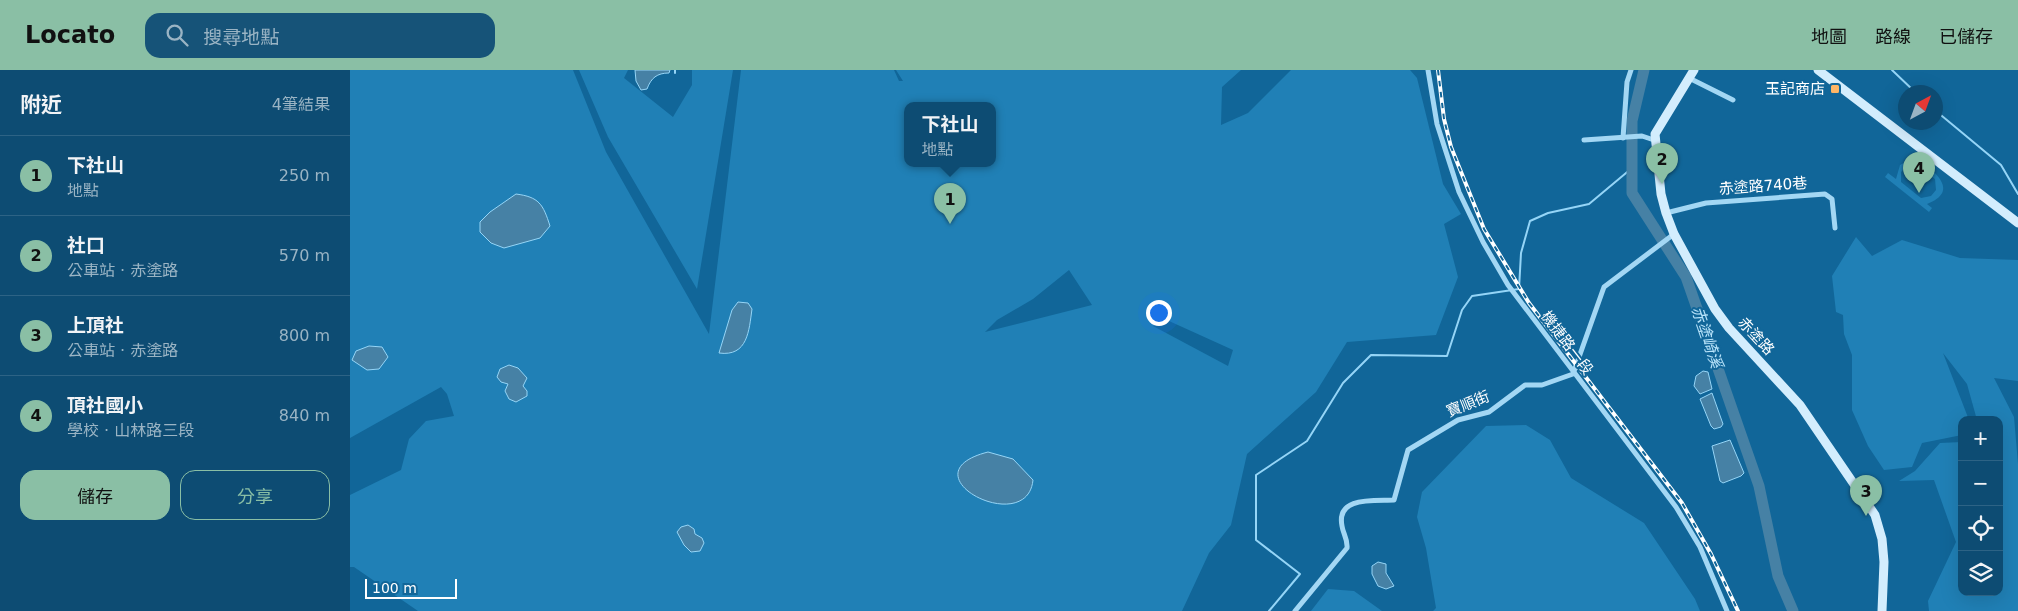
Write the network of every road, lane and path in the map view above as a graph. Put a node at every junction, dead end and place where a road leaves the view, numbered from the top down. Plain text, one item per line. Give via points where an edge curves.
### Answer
1 (1428, 70) edge
2 (1631, 70) edge
3 (1694, 70) edge
4 (1818, 70) edge
5 (1689, 78) junction
6 (1733, 100) dead end
7 (1624, 137) junction
8 (1584, 140) dead end
9 (1654, 140) junction
10 (1666, 213) junction
11 (2018, 223) edge
12 (1835, 228) dead end
13 (1672, 236) junction
14 (1574, 373) junction
15 (1295, 611) edge
16 (1727, 611) edge
17 (1882, 611) edge

1 - 14 street, 機捷路一段 via 1437,124 1459,192 1483,242 1515,294
2 - 7 street via 1627,82
3 - 5 street
4 - 11 street
5 - 6 street
5 - 9 street
7 - 8 street
7 - 9 street via 1642,136
9 - 10 street, 赤塗路
10 - 12 street, 赤塗路740巷 via 1706,203 1825,194 1832,199
10 - 13 street, 赤塗路
13 - 14 street via 1604,287
13 - 17 street, 赤塗路 via 1715,309 1800,404 1875,515 1884,562
14 - 15 street, 寶順街 via 1542,385 1525,385 1489,412 1458,420 1408,450 1394,500 1356,502 1346,506 1341,513 1347,548
14 - 16 street, 機捷路一段 via 1676,507 1700,548

